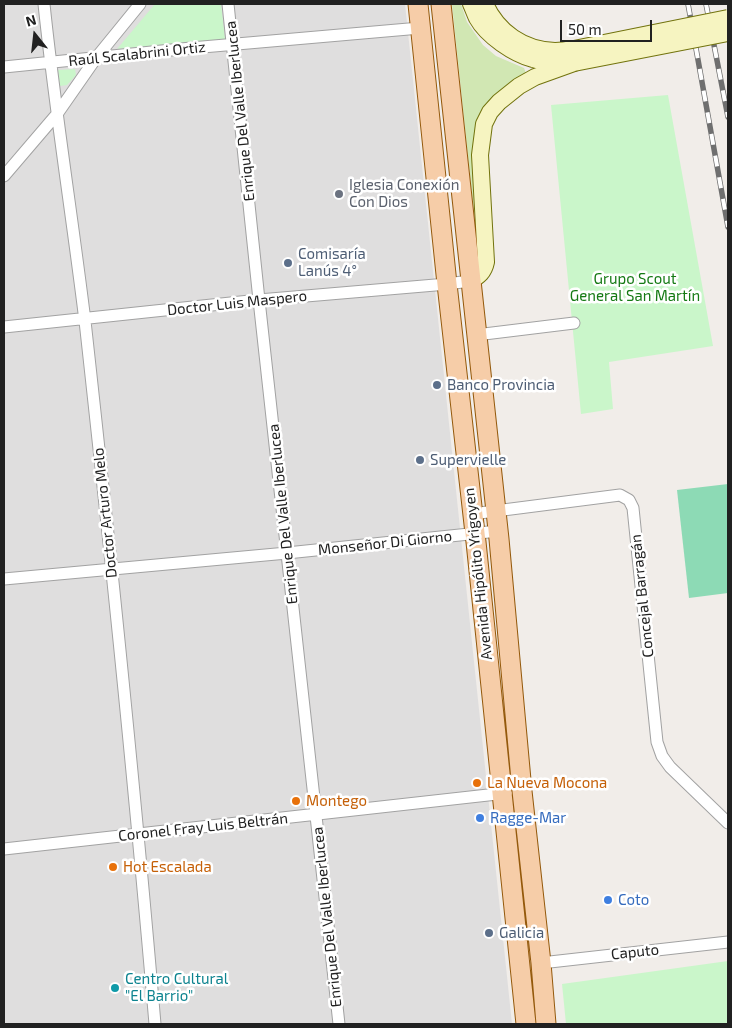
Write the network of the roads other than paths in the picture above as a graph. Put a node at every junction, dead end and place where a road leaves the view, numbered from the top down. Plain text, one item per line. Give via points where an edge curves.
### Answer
1 (44, 4) edge
2 (140, 4) edge
3 (228, 4) edge
4 (418, 4) edge
5 (441, 4) edge
6 (471, 4) edge
7 (485, 4) edge
8 (728, 18) edge
9 (420, 28) junction
10 (728, 33) edge
11 (233, 44) junction
12 (96, 58) junction
13 (50, 63) junction
14 (574, 63) junction
15 (4, 68) edge
16 (56, 114) junction
17 (4, 176) edge
18 (470, 280) junction
19 (446, 284) junction
20 (259, 300) junction
21 (84, 318) junction
22 (574, 323) dead end
23 (4, 327) edge
24 (476, 335) junction
25 (495, 512) junction
26 (472, 514) junction
27 (498, 531) junction
28 (474, 533) junction
29 (287, 553) junction
30 (111, 569) junction
31 (4, 579) edge
32 (522, 791) junction
33 (501, 794) junction
34 (316, 815) junction
35 (728, 823) edge
36 (139, 834) junction
37 (4, 849) edge
38 (728, 942) edge
39 (541, 963) junction
40 (155, 1024) edge
41 (339, 1024) edge
42 (526, 1024) edge
43 (546, 1024) edge

1 - 13 street, Doctor Arturo Melo
2 - 12 street
3 - 11 street, Enrique Del Valle Iberlucea
4 - 9 main road, Avenida Hipólito Yrigoyen
5 - 18 main road, Avenida Hipólito Yrigoyen
6 - 14 main road via 486,30 517,52 533,59
7 - 8 main road, bridge via 503,32 522,43 555,51
9 - 11 street, Raúl Scalabrini Ortiz
9 - 19 main road, Avenida Hipólito Yrigoyen
10 - 14 main road, bridge
11 - 12 street, Raúl Scalabrini Ortiz
11 - 20 street, Enrique Del Valle Iberlucea
12 - 13 street, Raúl Scalabrini Ortiz
12 - 16 street
13 - 15 street, Raúl Scalabrini Ortiz
13 - 16 street, Doctor Arturo Melo
14 - 18 main road via 520,86 499,102 484,124 480,155 486,262 480,275
16 - 17 street
16 - 21 street, Doctor Arturo Melo
18 - 19 street, Doctor Luis Maspero
18 - 24 main road, Avenida Hipólito Yrigoyen
19 - 20 street, Doctor Luis Maspero
19 - 26 main road, Avenida Hipólito Yrigoyen
20 - 21 street, Doctor Luis Maspero
20 - 29 street, Enrique Del Valle Iberlucea
21 - 23 street, Doctor Luis Maspero
21 - 30 street, Doctor Arturo Melo
22 - 24 street
24 - 25 main road, Avenida Hipólito Yrigoyen
25 - 26 street, Concejal Barragán
25 - 27 main road, Avenida Hipólito Yrigoyen
25 - 35 street, Concejal Barragán via 620,495 629,500 633,508 659,749 670,767
26 - 28 main road, Avenida Hipólito Yrigoyen
27 - 28 street, Monseñor Di Giorno
27 - 32 main road, Avenida Hipólito Yrigoyen
28 - 29 street, Monseñor Di Giorno
28 - 33 main road, Avenida Hipólito Yrigoyen
29 - 30 street, Monseñor Di Giorno
29 - 34 street, Enrique Del Valle Iberlucea
30 - 31 street, Monseñor Di Giorno
30 - 36 street, Doctor Arturo Melo
32 - 33 street, Coronel Fray Luis Beltrán
32 - 39 main road, Avenida Hipólito Yrigoyen
33 - 34 street, Coronel Fray Luis Beltrán
33 - 42 main road, Avenida Hipólito Yrigoyen
34 - 36 street, Coronel Fray Luis Beltrán
34 - 41 street, Enrique Del Valle Iberlucea
36 - 37 street, Coronel Fray Luis Beltrán
36 - 40 street, Doctor Arturo Melo
38 - 39 street, Caputo
39 - 43 main road, Avenida Hipólito Yrigoyen

